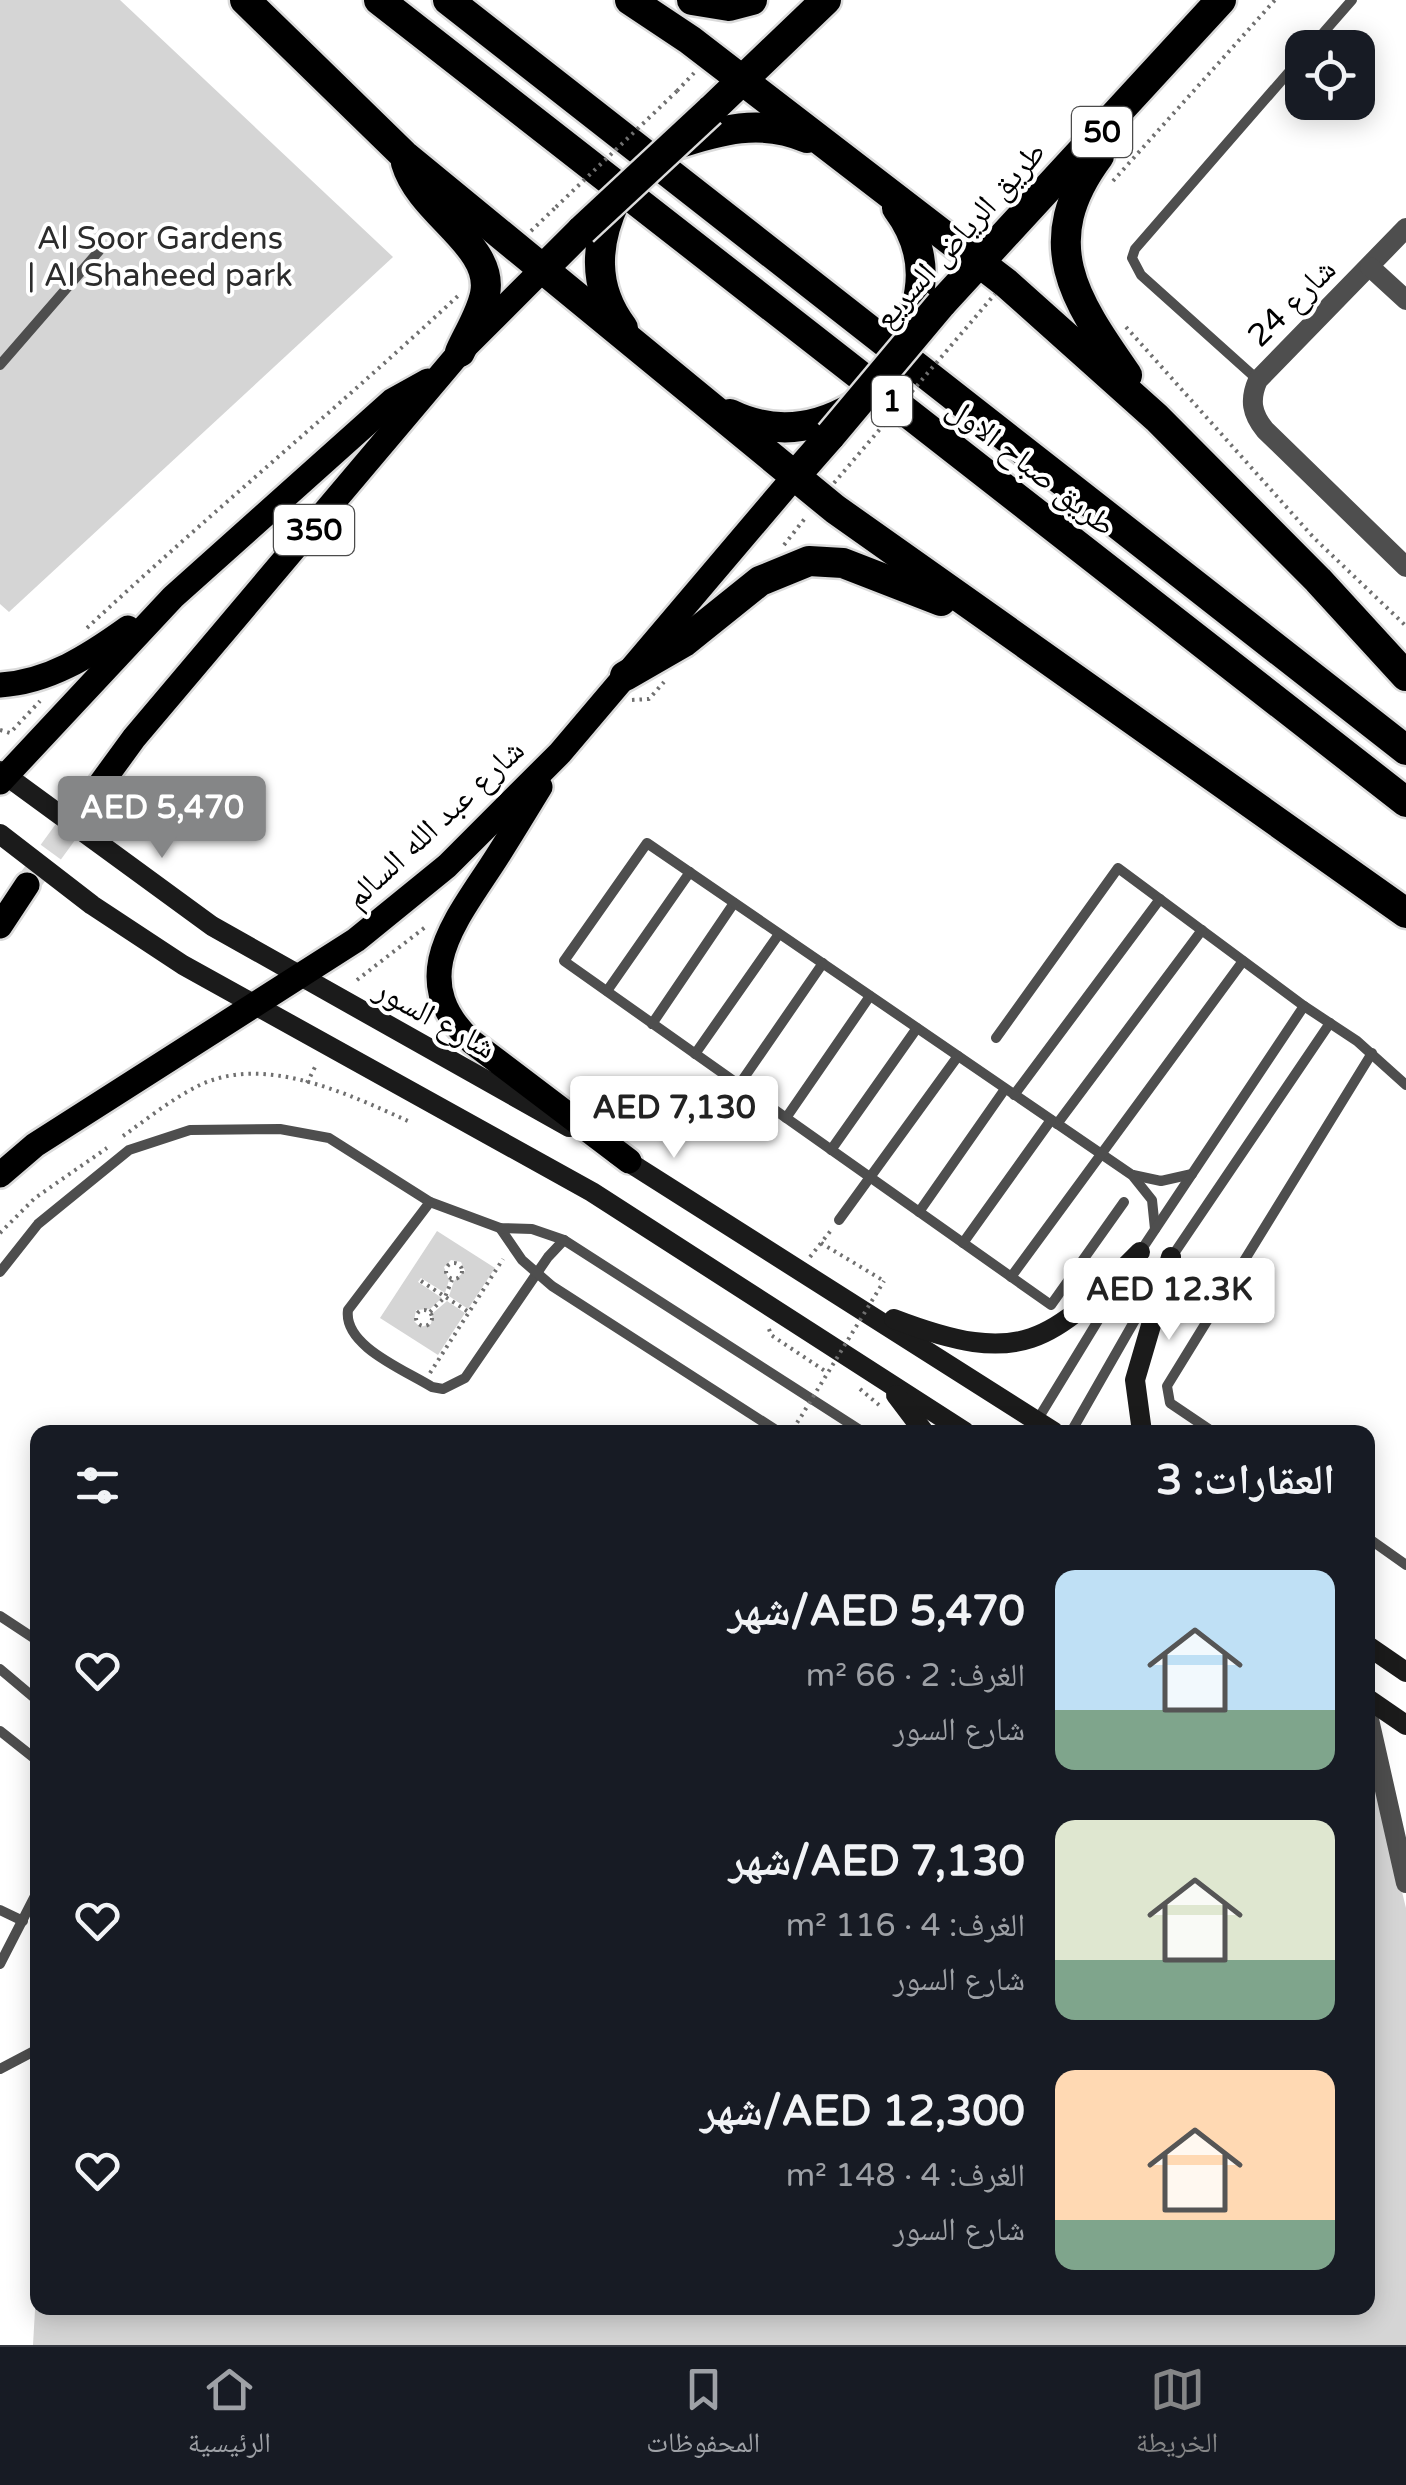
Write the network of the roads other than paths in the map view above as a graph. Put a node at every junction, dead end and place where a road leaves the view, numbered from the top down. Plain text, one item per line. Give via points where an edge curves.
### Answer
1 (245, 0) edge
2 (378, 0) edge
3 (448, 0) edge
4 (630, 0) edge
5 (692, 0) edge
6 (752, 0) edge
7 (826, 0) edge
8 (1221, 0) edge
9 (1352, 0) edge
10 (1326, 30) edge
11 (1167, 62) junction
12 (1285, 76) edge
13 (741, 78) junction
14 (718, 120) junction
15 (832, 151) junction
16 (404, 155) junction
17 (884, 189) junction
18 (1406, 228) edge
19 (591, 234) junction
20 (99, 251) dead end
21 (980, 262) junction
22 (1370, 267) junction
23 (543, 269) junction
24 (1406, 300) edge
25 (931, 302) junction
26 (460, 352) junction
27 (652, 359) junction
28 (0, 365) edge
29 (438, 378) junction
30 (1258, 380) junction
31 (701, 398) junction
32 (1157, 418) junction
33 (823, 430) junction
34 (795, 476) junction
35 (1406, 567) edge
36 (1318, 580) junction
37 (173, 597) junction
38 (991, 622) junction
39 (1406, 657) edge
40 (625, 676) junction
41 (1406, 676) edge
42 (9, 684) edge
43 (1406, 750) edge
44 (560, 753) junction
45 (2, 776) edge
46 (91, 797) tunnel mouth
47 (1406, 802) edge
48 (1282, 822) junction
49 (0, 834) edge
50 (690, 872) junction
51 (27, 885) tunnel mouth
52 (1406, 897) edge
53 (1160, 899) junction
54 (734, 903) junction
55 (1406, 913) edge
56 (0, 926) edge
57 (1202, 930) junction
58 (779, 934) junction
59 (1244, 961) junction
60 (823, 964) junction
61 (298, 978) junction
62 (606, 991) junction
63 (870, 996) junction
64 (253, 1005) junction
65 (1304, 1006) junction
66 (1330, 1023) junction
67 (652, 1024) junction
68 (916, 1028) junction
69 (996, 1038) dead end
70 (1372, 1053) junction
71 (695, 1054) junction
72 (958, 1056) junction
73 (739, 1085) junction
74 (1406, 1085) edge
75 (1010, 1092) junction
76 (786, 1118) junction
77 (1054, 1122) junction
78 (831, 1150) junction
79 (1100, 1153) junction
80 (628, 1162) junction
81 (1192, 1174) junction
82 (0, 1175) edge
83 (1132, 1175) junction
84 (871, 1178) junction
85 (430, 1202) junction
86 (1124, 1202) dead end
87 (919, 1212) junction
88 (839, 1220) dead end
89 (500, 1228) junction
90 (1155, 1229) junction
91 (564, 1240) junction
92 (963, 1243) junction
93 (1140, 1252) junction
94 (1171, 1258) junction
95 (0, 1272) edge
96 (537, 1274) junction
97 (1011, 1277) junction
98 (857, 1305) junction
99 (886, 1382) junction
100 (774, 1425) edge
101 (852, 1425) edge
102 (919, 1425) edge
103 (954, 1425) edge
104 (1034, 1425) edge
105 (1042, 1425) edge
106 (1075, 1425) edge
107 (1141, 1425) edge
108 (1203, 1425) edge
109 (1375, 1543) edge
110 (1406, 1564) edge
111 (0, 1616) edge
112 (30, 1636) edge
113 (1375, 1651) edge
114 (0, 1670) edge
115 (1406, 1672) edge
116 (30, 1694) edge
117 (1375, 1704) edge
118 (1406, 1725) edge
119 (0, 1730) edge
120 (1375, 1742) edge
121 (30, 1754) edge
122 (1402, 1844) edge
123 (1406, 1884) edge
124 (30, 1907) edge
125 (0, 1910) edge
126 (23, 1921) junction
127 (0, 1964) edge
128 (30, 2054) edge
129 (0, 2069) edge

1 - 16 highway
2 - 47 highway, طريق صباح الاول / 1
3 - 43 highway, طريق صباح الاول / 1
4 - 13 highway
5 - 6 highway via 730,6
7 - 13 highway
8 - 11 highway, طريق الرياض السريع / 50
9 - 10 lane
11 - 21 highway, طريق الرياض السريع / 50
11 - 32 highway via 1082,179 1064,252 1094,327
12 - 30 lane via 1132,258 1141,276
13 - 14 highway
13 - 15 highway
14 - 15 highway via 778,129
14 - 19 highway, bridge via 674,145 616,199
15 - 17 highway
16 - 23 highway
16 - 26 highway via 426,202 474,250 485,271 484,299
17 - 21 highway
17 - 25 highway via 912,228
18 - 22 street, شارع 24
19 - 23 highway, 350
19 - 27 highway via 608,304
20 - 28 lane
21 - 25 highway, طريق الرياض السريع / 50
21 - 32 highway
22 - 24 street
22 - 30 street, شارع 24
23 - 26 main road, 350
23 - 27 highway
25 - 33 highway, طريق الرياض السريع / 50, bridge via 904,348 855,406
26 - 29 main road, 350
27 - 31 highway
29 - 37 main road via 392,401
29 - 46 main road, 350
30 - 35 street, شارع 24 via 1254,416 1265,430
31 - 33 highway via 767,427
31 - 34 highway
32 - 36 highway
33 - 34 highway, طريق الرياض السريع
34 - 38 highway
34 - 40 main road, شارع عبد الله السالم
36 - 39 main road
36 - 41 highway
37 - 42 main road via 67,668
37 - 45 main road
38 - 40 highway via 878,574 809,561 760,581 684,642
38 - 48 highway
40 - 44 main road, شارع عبد الله السالم
44 - 61 main road, شارع عبد الله السالم via 447,866
44 - 80 main road via 451,927 440,958 441,989 463,1034
45 - 61 main road, شارع السور via 168,896
48 - 52 highway
48 - 55 highway
49 - 64 main road via 92,905
50 - 54 lane
50 - 62 lane
50 - 62 lane via 647,843 564,961
51 - 56 main road
53 - 57 lane
53 - 69 lane via 1118,868
53 - 75 lane
54 - 58 lane
54 - 67 lane
57 - 59 lane
57 - 77 lane
58 - 60 lane
58 - 71 lane
59 - 65 lane
59 - 79 lane
60 - 63 lane
60 - 73 lane
61 - 64 main road, شارع عبد الله السالم
61 - 80 main road, شارع السور
62 - 67 lane
63 - 68 lane
63 - 76 lane
64 - 82 main road, شارع عبد الله السالم
64 - 99 main road via 592,1192
65 - 66 lane
65 - 81 lane
66 - 70 lane
66 - 94 lane
67 - 71 lane
68 - 72 lane
68 - 78 lane
70 - 74 lane
70 - 108 lane via 1167,1386 1170,1403
71 - 73 lane
72 - 75 lane
72 - 84 lane
73 - 76 lane
75 - 77 lane
75 - 87 lane
76 - 78 lane
77 - 79 lane
77 - 92 lane
78 - 84 lane
79 - 83 lane
79 - 97 lane
80 - 98 main road, شارع السور
81 - 83 lane via 1161,1180
81 - 90 lane
83 - 90 lane via 1152,1200
84 - 87 lane
84 - 88 lane
85 - 89 lane
85 - 95 lane via 329,1138 280,1129 190,1130 128,1150 38,1224
85 - 96 lane via 348,1310 354,1337 442,1389 466,1378
86 - 97 lane via 1052,1305
87 - 92 lane
89 - 91 lane
89 - 96 lane
90 - 93 lane
91 - 96 lane
91 - 101 lane
92 - 97 lane
93 - 98 main road via 1078,1314 1009,1344 974,1345
93 - 105 lane
94 - 106 lane
94 - 107 main road via 1135,1380
96 - 100 lane
98 - 104 main road, شارع السور
99 - 102 main road
99 - 103 main road
109 - 110 lane
111 - 112 lane
113 - 115 main road
114 - 116 lane
117 - 118 main road
119 - 121 lane
120 - 122 street
122 - 123 street
124 - 126 lane
125 - 126 lane
126 - 127 lane
128 - 129 lane

